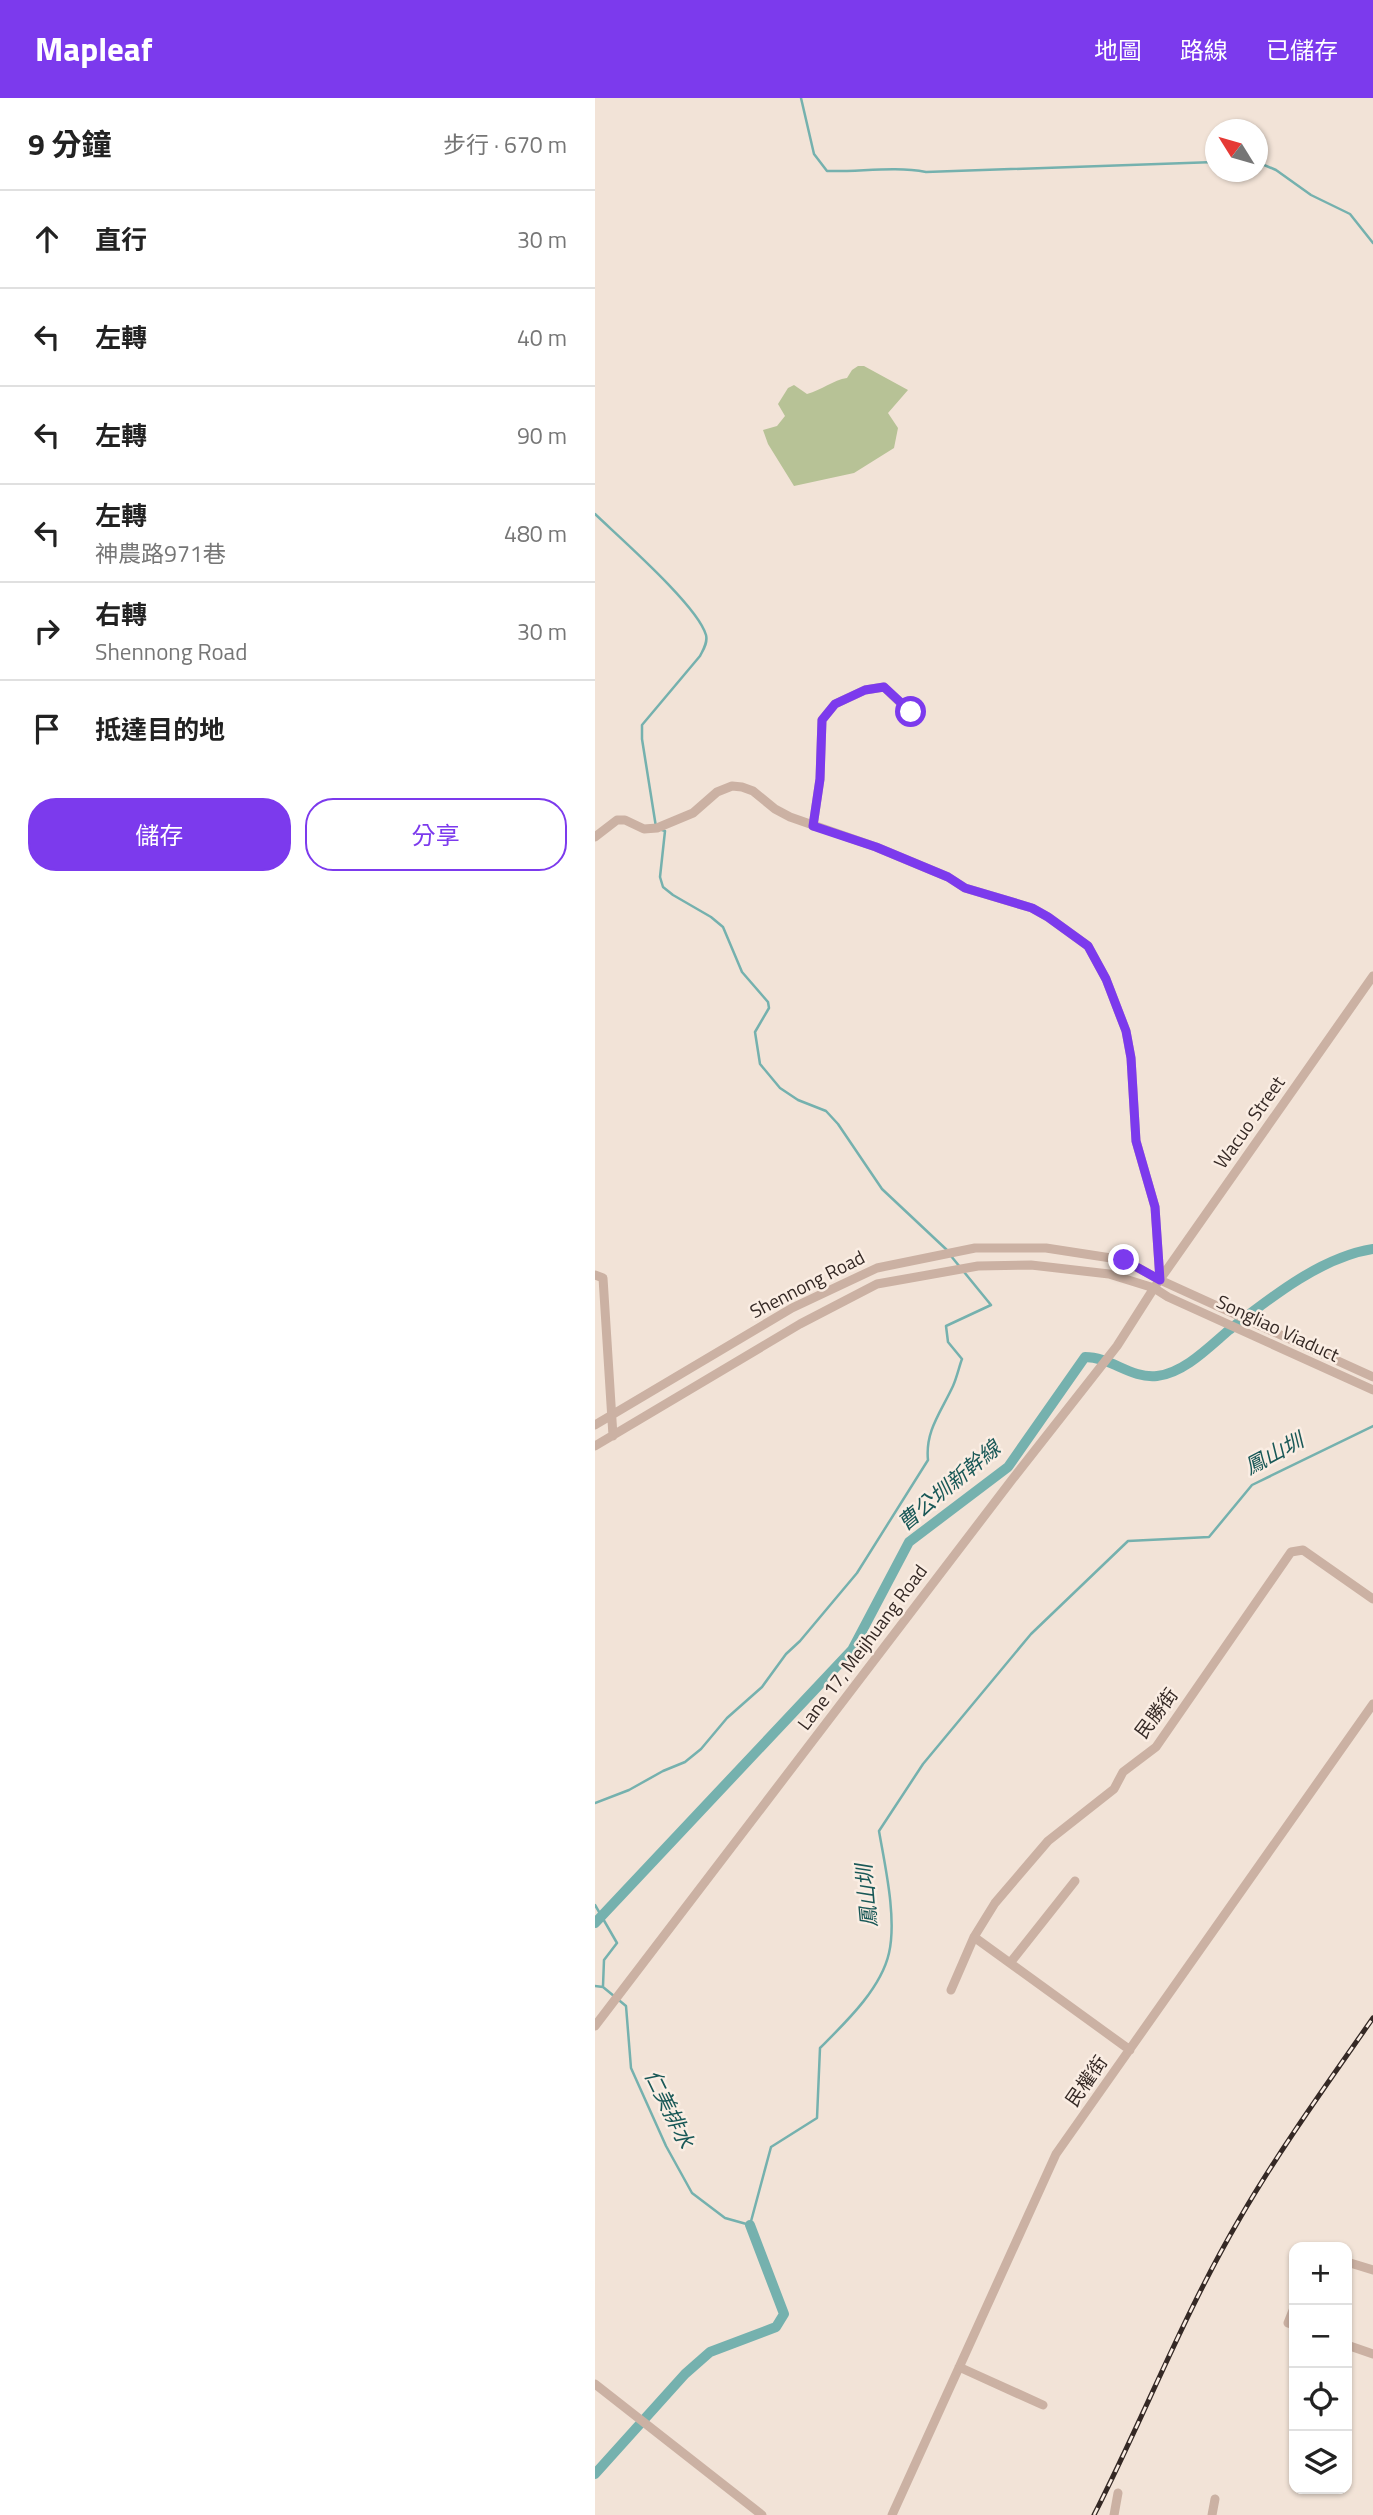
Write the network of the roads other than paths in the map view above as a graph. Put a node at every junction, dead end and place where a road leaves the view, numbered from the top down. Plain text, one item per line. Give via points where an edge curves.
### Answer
1 (911, 712) dead end
2 (813, 826) junction
3 (595, 837) edge
4 (1373, 976) edge
5 (595, 1275) edge
6 (1157, 1284) junction
7 (1176, 1286) joint
8 (1168, 1297) joint
9 (1373, 1377) edge
10 (1373, 1390) edge
11 (612, 1415) junction
12 (595, 1424) edge
13 (613, 1436) junction
14 (595, 1446) edge
15 (1373, 1599) edge
16 (1373, 1704) edge
17 (1075, 1881) dead end
18 (974, 1937) junction
19 (1010, 1963) junction
20 (951, 1990) dead end
21 (595, 2026) edge
22 (1130, 2050) junction
23 (1352, 2264) edge
24 (1373, 2270) edge
25 (1352, 2347) edge
26 (1373, 2354) edge
27 (959, 2367) junction
28 (595, 2384) edge
29 (1044, 2405) dead end
30 (1118, 2493) dead end
31 (1215, 2499) dead end
32 (746, 2503) junction
33 (753, 2515) edge
34 (762, 2515) edge
35 (892, 2515) edge
36 (1114, 2515) edge
37 (1213, 2515) edge

1 - 2 street via 884,687 835,704 822,720
2 - 3 street via 775,809 753,791 732,786 668,825 644,829 617,820
2 - 6 street via 876,847 965,888 1032,908 1088,946 1126,1031 1136,1141 1155,1207
4 - 6 street, Wacuo Street
5 - 11 street via 603,1278
6 - 7 street, Shennong Road
6 - 8 street, Shennong Road
6 - 11 street, Shennong Road via 1124,1260 1046,1248 975,1248 877,1268 792,1308
6 - 13 street, Shennong Road via 1031,1265 978,1266 877,1284 800,1324
6 - 21 street, Lane 17, Meijhuang Road via 1117,1346
7 - 9 street, Songliao Viaduct
8 - 10 street, Songliao Viaduct
11 - 12 street, Shennong Road
11 - 13 street
13 - 14 street, Shennong Road
15 - 18 street, 民勝街 via 1303,1550 1291,1552 1156,1747 1123,1772 1114,1789 1048,1841 995,1903
16 - 22 street, 民權街
17 - 19 street
18 - 19 street
18 - 20 street, 民勝街
19 - 22 street
22 - 27 street, 民權街 via 1056,2154
23 - 24 street
25 - 26 street
27 - 29 street
27 - 35 street, 民權街
28 - 32 street
30 - 36 street
31 - 37 street
32 - 33 street
32 - 34 street

